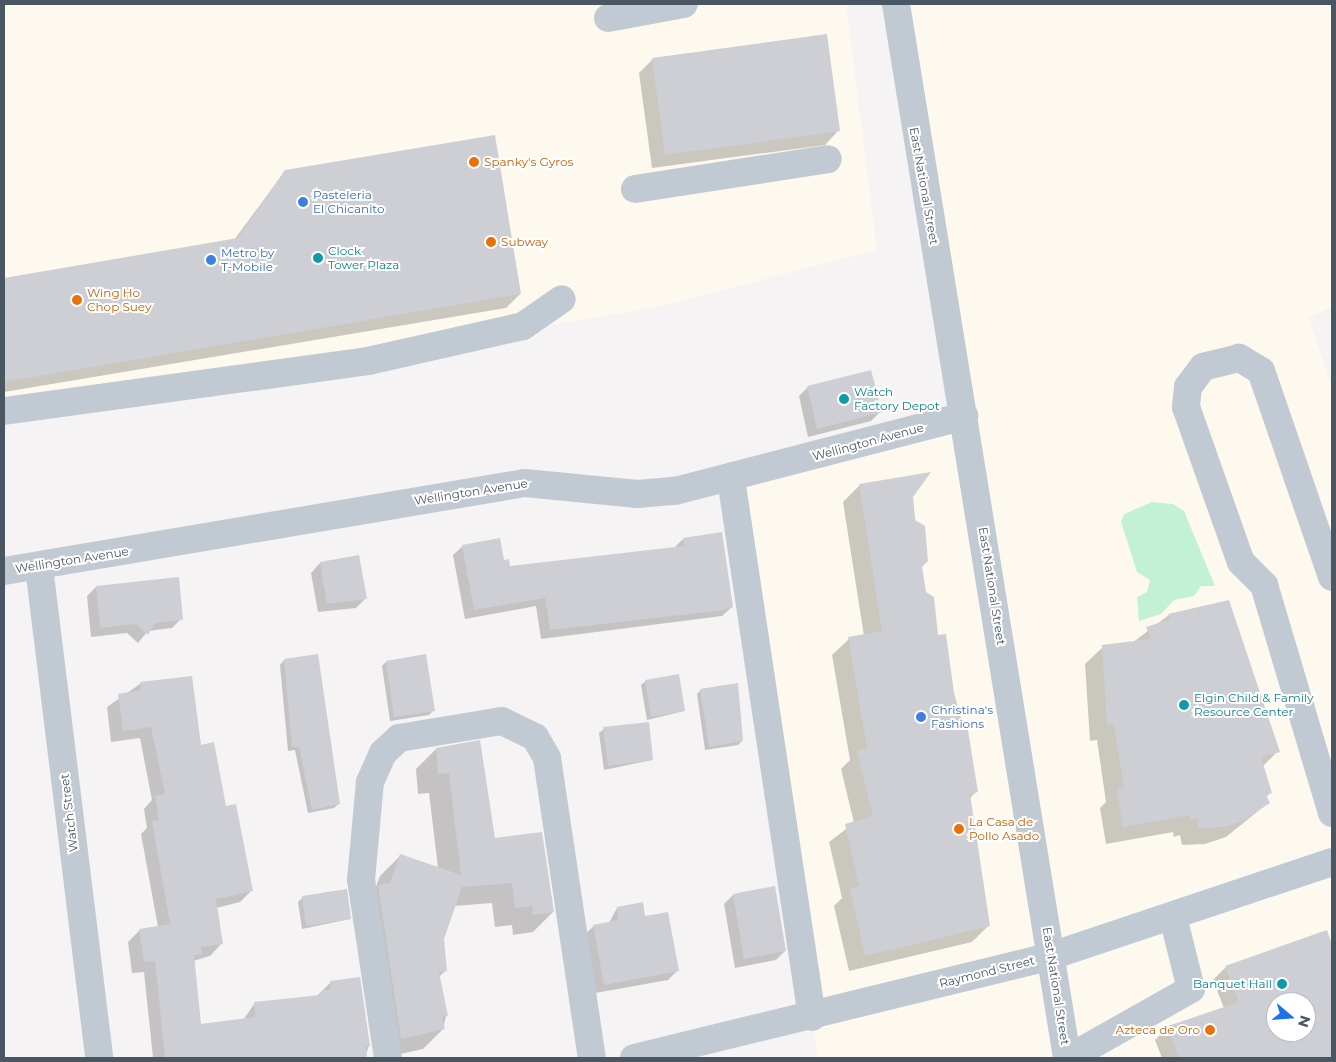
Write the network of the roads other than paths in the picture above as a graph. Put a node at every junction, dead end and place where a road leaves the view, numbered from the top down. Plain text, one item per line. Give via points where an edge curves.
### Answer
1 (684, 4) edge
2 (896, 4) edge
3 (608, 18) dead end
4 (828, 159) dead end
5 (635, 189) dead end
6 (562, 299) dead end
7 (4, 412) edge
8 (964, 416) junction
9 (731, 478) junction
10 (38, 567) junction
11 (4, 571) edge
12 (1332, 577) edge
13 (1332, 813) edge
14 (1332, 862) edge
15 (1172, 917) junction
16 (1051, 956) junction
17 (812, 1016) junction
18 (98, 1058) edge
19 (388, 1058) edge
20 (592, 1058) edge
21 (634, 1058) edge
22 (1068, 1058) edge

1 - 3 street
2 - 8 street, East National Street
4 - 5 street
6 - 7 street via 523,326 368,361
8 - 9 street, Wellington Avenue
8 - 16 street, East National Street
9 - 10 street, Wellington Avenue via 637,494 524,483
9 - 17 street
10 - 11 street, Wellington Avenue
10 - 18 street, Watch Street
12 - 13 street via 1265,377 1251,361 1240,358 1203,367 1188,387 1186,407 1241,562 1264,585
14 - 15 street, Raymond Street
15 - 16 street, Raymond Street
15 - 22 street via 1191,989
16 - 17 street, Raymond Street
16 - 22 street, East National Street
17 - 21 street, Raymond Street
19 - 20 street via 361,880 370,782 383,753 399,738 502,721 530,732 547,758

